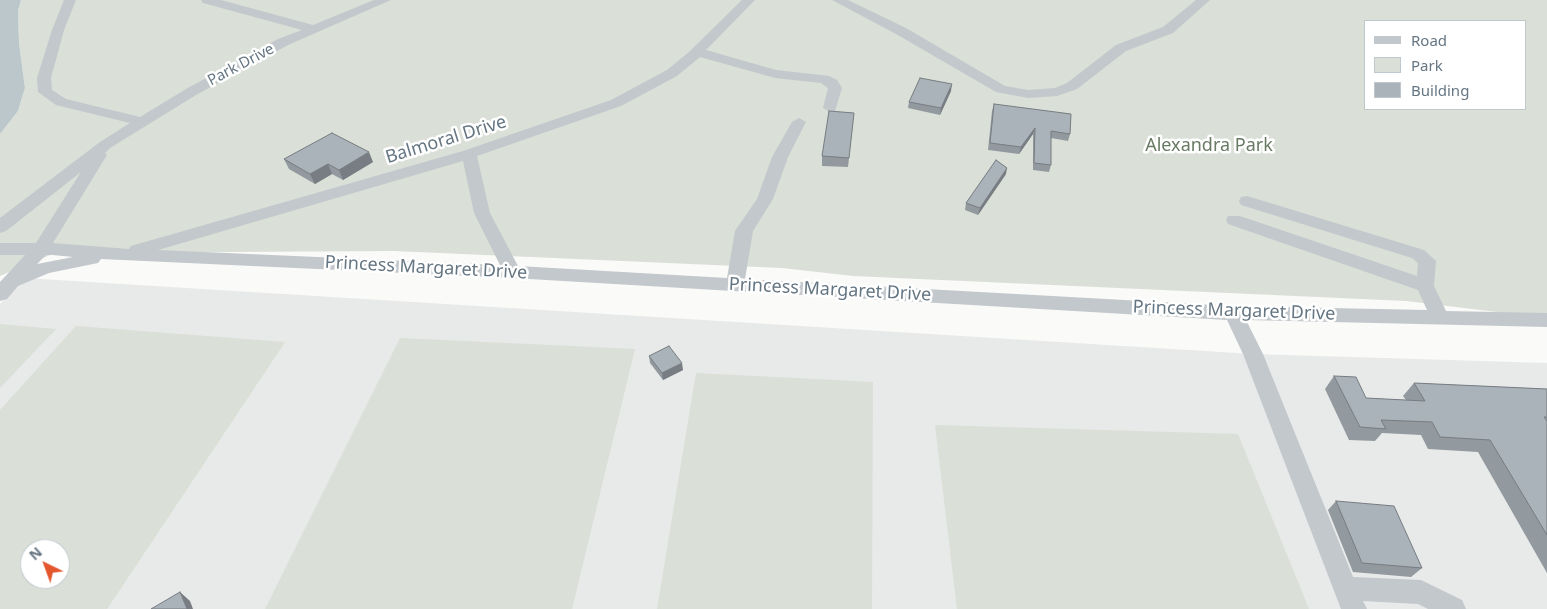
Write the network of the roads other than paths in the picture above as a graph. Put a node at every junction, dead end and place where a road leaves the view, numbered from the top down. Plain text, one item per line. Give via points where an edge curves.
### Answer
1 (70, 0) edge
2 (207, 0) edge
3 (385, 0) edge
4 (749, 0) edge
5 (838, 0) edge
6 (1204, 0) edge
7 (314, 29) junction
8 (697, 52) junction
9 (830, 108) dead end
10 (142, 122) junction
11 (798, 122) dead end
12 (105, 145) junction
13 (469, 154) junction
14 (1247, 201) dead end
15 (1234, 220) dead end
16 (0, 227) edge
17 (0, 249) edge
18 (41, 249) junction
19 (117, 254) junction
20 (512, 272) junction
21 (735, 284) junction
22 (1425, 286) junction
23 (4, 288) edge
24 (1233, 313) junction
25 (1440, 317) junction
26 (1547, 320) edge
27 (1350, 598) edge
28 (1453, 609) edge

1 - 10 street via 44,78 45,92 61,102
2 - 7 street
3 - 7 street, Park Drive
4 - 8 street, Balmoral Drive
5 - 6 street via 901,31 1001,89 1028,94 1057,92 1072,86 1121,48 1168,30
7 - 10 street, Park Drive via 243,63
8 - 9 street via 775,74 824,79 834,88
8 - 13 street, Balmoral Drive via 672,73 616,104
10 - 12 street, Park Drive
11 - 21 street via 780,156 764,199 744,231
12 - 16 street, Park Drive
12 - 18 street, Park Drive
13 - 19 street, Balmoral Drive
13 - 20 street via 482,214
14 - 22 street via 1418,254 1427,261
15 - 22 street
17 - 18 street, Princess Margaret Drive
18 - 19 street, Princess Margaret Drive
18 - 23 street, Park Drive
19 - 20 street, Princess Margaret Drive
19 - 23 street, Princess Margaret Drive via 45,268
20 - 21 street, Princess Margaret Drive
21 - 24 street, Princess Margaret Drive
22 - 25 street
24 - 25 street, Princess Margaret Drive
24 - 27 street via 1253,354
25 - 26 street, Princess Margaret Drive
27 - 28 street via 1421,592

